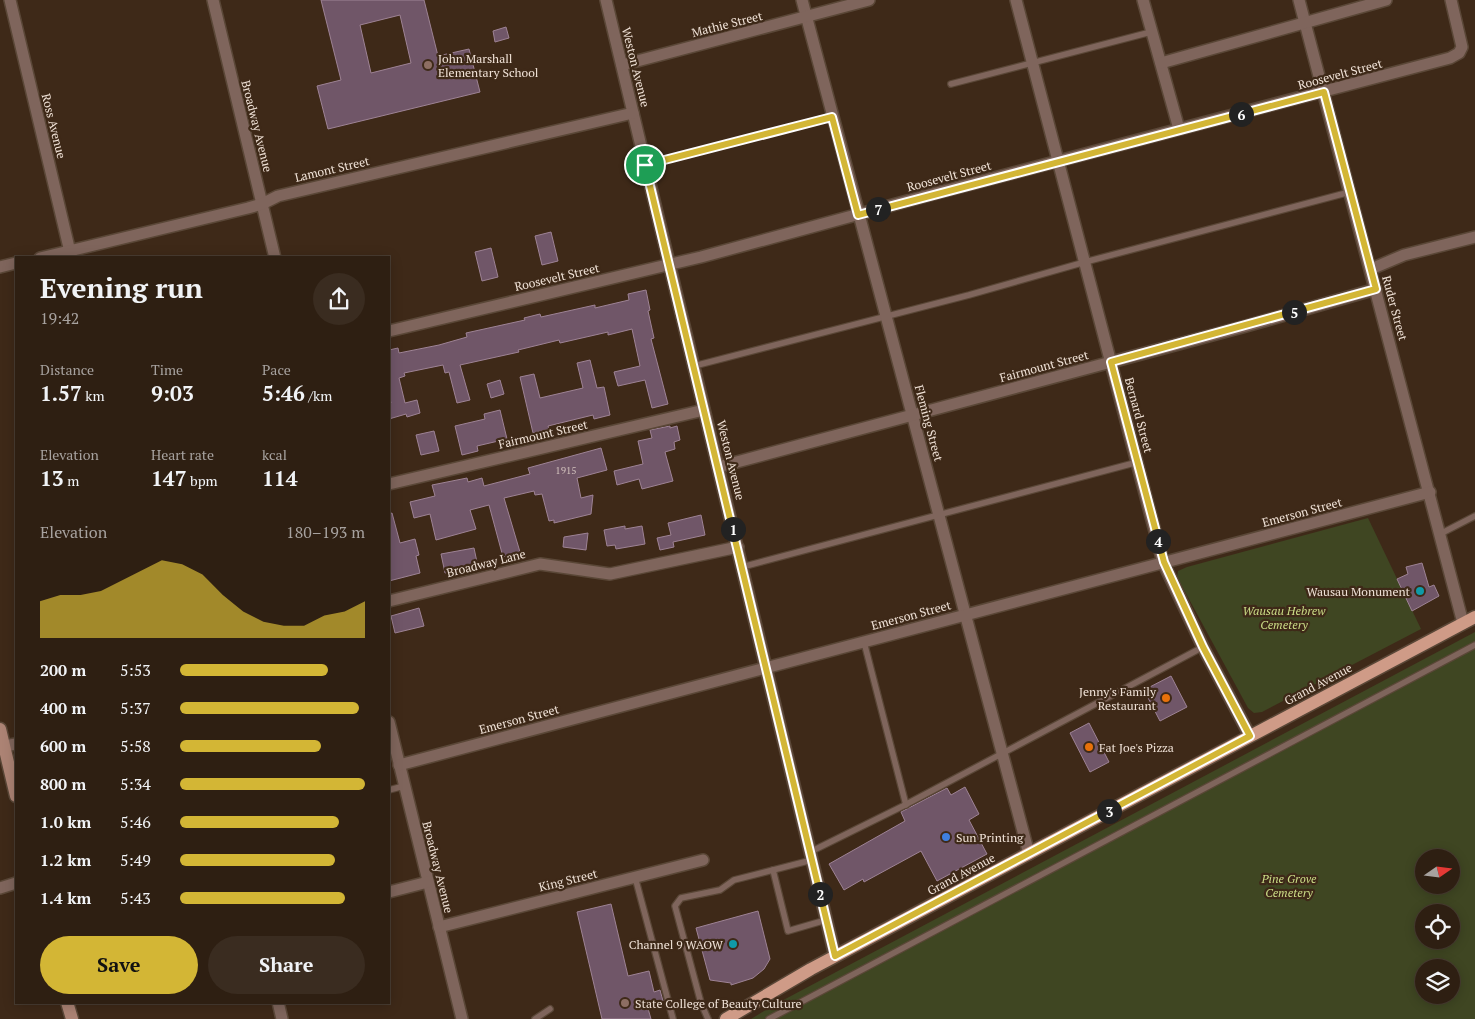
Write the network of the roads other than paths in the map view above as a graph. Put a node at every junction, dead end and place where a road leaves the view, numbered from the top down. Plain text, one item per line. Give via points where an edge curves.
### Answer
1 (10, 0) edge
2 (213, 0) edge
3 (606, 0) edge
4 (802, 0) edge
5 (869, 0) edge
6 (1016, 0) edge
7 (1143, 0) edge
8 (1300, 0) edge
9 (1386, 0) edge
10 (1452, 0) edge
11 (806, 17) junction
12 (1305, 22) junction
13 (1151, 32) junction
14 (1032, 63) junction
15 (1161, 63) junction
16 (622, 65) junction
17 (951, 84) dead end
18 (1324, 92) junction
19 (633, 113) junction
20 (832, 117) junction
21 (1179, 129) junction
22 (1058, 161) junction
23 (645, 165) junction
24 (1350, 192) junction
25 (262, 204) junction
26 (858, 215) junction
27 (1475, 237) edge
28 (71, 254) edge
29 (56, 256) edge
30 (275, 256) edge
31 (1085, 262) junction
32 (15, 263) edge
33 (670, 265) junction
34 (0, 267) edge
35 (1371, 269) junction
36 (1376, 289) junction
37 (886, 317) junction
38 (390, 331) edge
39 (1111, 362) junction
40 (694, 366) junction
41 (704, 410) junction
42 (913, 415) junction
43 (1138, 462) junction
44 (718, 467) junction
45 (390, 484) edge
46 (1430, 492) junction
47 (939, 514) junction
48 (1475, 516) edge
49 (1440, 534) junction
50 (738, 548) junction
51 (1164, 562) junction
52 (742, 567) junction
53 (390, 601) edge
54 (965, 615) junction
55 (1475, 616) edge
56 (1463, 623) junction
57 (864, 642) junction
58 (1475, 645) edge
59 (1203, 647) junction
60 (767, 668) junction
61 (390, 726) edge
62 (0, 729) edge
63 (1250, 736) junction
64 (10, 745) edge
65 (1002, 754) junction
66 (399, 764) junction
67 (404, 786) junction
68 (15, 788) edge
69 (390, 790) edge
70 (906, 805) junction
71 (1029, 854) junction
72 (811, 856) junction
73 (703, 860) dead end
74 (772, 870) junction
75 (636, 877) junction
76 (428, 882) junction
77 (15, 883) edge
78 (0, 888) edge
79 (390, 892) edge
80 (826, 920) junction
81 (439, 927) junction
82 (835, 956) junction
83 (68, 1004) edge
84 (278, 1004) edge
85 (550, 1009) dead end
86 (734, 1017) edge
87 (72, 1019) edge
88 (282, 1019) edge
89 (462, 1019) edge
90 (535, 1019) edge
91 (673, 1019) edge
92 (708, 1019) edge
93 (770, 1019) edge

1 - 28 street, Ross Avenue
2 - 25 street, Broadway Avenue
3 - 16 street, Weston Avenue
4 - 11 street, Fleming Street
5 - 11 street, Mathie Street
6 - 14 street, Bernard Street
7 - 13 street
8 - 12 street, Ruder Street
9 - 12 street
10 - 18 street, Roosevelt Street via 1462,43 1458,55
11 - 16 street, Mathie Street
11 - 20 street, Fleming Street
12 - 15 street
12 - 18 street, Ruder Street
13 - 14 lane
13 - 15 street
14 - 17 lane
14 - 22 street, Bernard Street
15 - 21 street
16 - 19 street, Weston Avenue
18 - 21 street, Roosevelt Street
18 - 24 street, Ruder Street
19 - 23 street, Weston Avenue
19 - 25 street, Lamont Street via 278,196
20 - 23 lane
20 - 26 street, Fleming Street
21 - 22 street, Roosevelt Street
22 - 26 street, Roosevelt Street
22 - 31 street, Bernard Street
23 - 33 street, Weston Avenue
24 - 31 lane
24 - 35 street, Ruder Street
25 - 28 street, Lamont Street
25 - 30 street, Broadway Avenue
26 - 33 street, Roosevelt Street
26 - 37 street, Fleming Street
27 - 35 street via 1404,255
28 - 29 street, Lamont Street
31 - 37 lane
31 - 39 street, Bernard Street
32 - 34 street
33 - 38 street, Roosevelt Street
33 - 40 street, Weston Avenue
35 - 36 street, Ruder Street
36 - 39 street, Fairmount Street
36 - 46 street, Ruder Street
37 - 40 lane
37 - 42 street, Fleming Street
39 - 42 street, Fairmount Street
39 - 43 street, Bernard Street
40 - 41 street, Weston Avenue
41 - 44 street, Weston Avenue
41 - 45 street, Fairmount Street
42 - 44 street, Fairmount Street
42 - 47 street, Fleming Street
43 - 47 lane
43 - 51 street, Bernard Street
44 - 50 street, Weston Avenue
46 - 49 street, Ruder Street
46 - 51 street, Emerson Street
47 - 52 lane
47 - 54 street, Fleming Street
48 - 49 lane
49 - 56 street, Ruder Street
50 - 52 street, Weston Avenue
50 - 53 street, Broadway Lane via 610,574 540,564
51 - 54 street, Emerson Street
51 - 59 street, Bernard Street
52 - 60 street, Weston Avenue
54 - 57 street, Emerson Street
54 - 65 street, Fleming Street
55 - 56 main road, Grand Avenue
56 - 63 main road, Grand Avenue
57 - 60 street, Emerson Street
57 - 70 lane
58 - 93 lane
59 - 63 street, Bernard Street
59 - 65 lane
60 - 66 street, Emerson Street
60 - 72 street, Weston Avenue
61 - 66 street, Broadway Avenue
62 - 64 street
63 - 71 main road, Grand Avenue
64 - 68 street
65 - 70 lane
65 - 71 street, Fleming Street
66 - 67 street, Broadway Avenue
67 - 69 lane
67 - 76 street, Broadway Avenue
70 - 72 lane
71 - 82 main road, Grand Avenue
72 - 74 lane
72 - 80 street, Weston Avenue
73 - 75 street, King Street
74 - 80 lane via 788,931
74 - 92 lane via 734,880 720,890 681,898 676,906
75 - 81 street, King Street
75 - 91 lane
76 - 79 street
76 - 81 street, Broadway Avenue
77 - 78 street
80 - 82 street, Weston Avenue
81 - 89 street, Broadway Avenue
82 - 86 main road, Grand Avenue
83 - 87 street
84 - 88 street
85 - 90 lane

